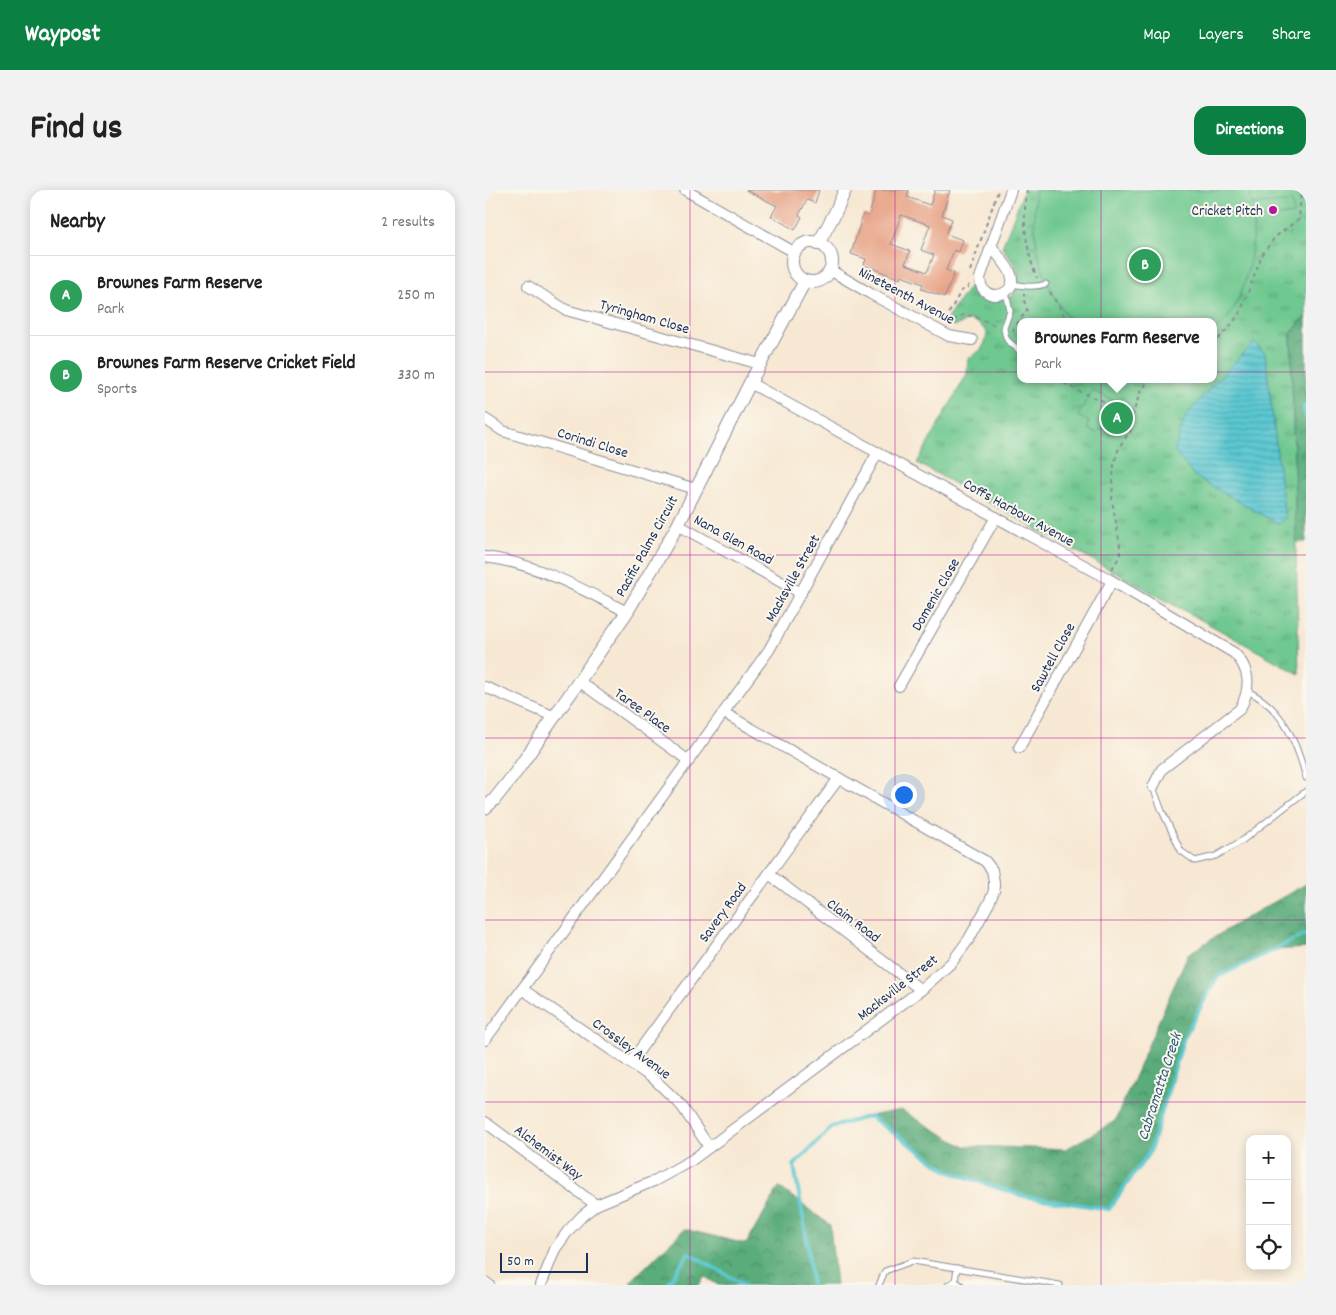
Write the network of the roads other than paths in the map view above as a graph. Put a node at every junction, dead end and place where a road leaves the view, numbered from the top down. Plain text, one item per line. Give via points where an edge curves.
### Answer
1 (845, 190) edge
2 (1011, 190) edge
3 (692, 192) edge
4 (818, 244) junction
5 (991, 246) junction
6 (794, 252) junction
7 (830, 270) junction
8 (805, 281) junction
9 (1043, 285) road end
10 (528, 286) dead end
11 (1009, 288) junction
12 (972, 340) dead end
13 (1017, 349) edge
14 (760, 364) junction
15 (750, 383) junction
16 (485, 419) edge
17 (878, 452) junction
18 (696, 489) junction
19 (996, 516) junction
20 (678, 525) junction
21 (485, 557) edge
22 (1112, 582) junction
23 (801, 594) junction
24 (627, 612) junction
25 (580, 682) junction
26 (899, 686) dead end
27 (485, 687) edge
28 (1247, 691) junction
29 (724, 713) junction
30 (555, 717) junction
31 (1019, 748) dead end
32 (689, 761) junction
33 (839, 778) junction
34 (1306, 778) edge
35 (1153, 787) joint
36 (1306, 791) edge
37 (485, 808) edge
38 (769, 874) junction
39 (522, 989) junction
40 (921, 990) junction
41 (488, 1028) edge
42 (485, 1040) edge
43 (629, 1063) junction
44 (485, 1122) edge
45 (709, 1146) junction
46 (596, 1205) junction
47 (957, 1268) junction
48 (955, 1281) junction
49 (485, 1282) edge
50 (489, 1285) edge
51 (541, 1285) edge
52 (879, 1285) edge
53 (948, 1285) edge
54 (961, 1285) edge
55 (1060, 1285) edge

1 - 4 street
2 - 5 street
3 - 6 street
4 - 6 street via 804,244
4 - 7 street via 824,246 830,255
5 - 11 street via 1010,271
5 - 11 street via 980,282 993,296
6 - 8 street via 793,269
7 - 8 street via 821,280
7 - 12 street, Nineteenth Avenue via 949,336
8 - 14 street, Pacific Palms Circuit
9 - 11 lane
10 - 14 street, Tyringham Close via 566,310
11 - 13 lane via 1010,311 1004,328 1007,340
14 - 15 street, Pacific Palms Circuit
15 - 17 street, Coffs Harbour Avenue
15 - 18 street, Pacific Palms Circuit
16 - 18 street, Corindi Close via 503,431
17 - 19 street, Coffs Harbour Avenue
17 - 23 street, Macksville Street
18 - 20 street, Pacific Palms Circuit
19 - 22 street, Coffs Harbour Avenue
19 - 26 street, Domenic Close
20 - 23 street, Nana Glen Road
20 - 24 street, Pacific Palms Circuit
21 - 24 street via 547,573
22 - 28 street, Coffs Harbour Avenue via 1234,652 1243,662
22 - 31 street, Sawtell Close
23 - 29 street, Macksville Street via 769,650
24 - 25 street, Pacific Palms Circuit
25 - 30 street, Pacific Palms Circuit
25 - 32 street, Taree Place
27 - 30 street
28 - 34 lane via 1261,697 1282,719 1300,753
28 - 35 street via 1240,709 1162,769
29 - 32 street, Macksville Street
29 - 33 street, Macksville Street
30 - 37 street, Pacific Palms Circuit via 516,772
32 - 39 street, Macksville Street
33 - 38 street, Savery Road
33 - 40 street, Macksville Street via 985,861 992,870 994,891 969,939 952,962
35 - 36 lane via 1181,851 1195,861 1216,856 1243,840
38 - 40 street, Claim Road
38 - 43 street, Savery Road
39 - 41 street, Macksville Street
39 - 43 street, Crossley Avenue
40 - 45 street, Macksville Street
41 - 42 street, Macksville Street
43 - 45 street, Crossley Avenue via 654,1079 681,1105
44 - 46 street, Alchemist Way
45 - 46 street, Macksville Street via 655,1181
46 - 51 street, Macksville Street via 582,1216 555,1248
47 - 48 lane
47 - 52 lane via 913,1261 885,1272
47 - 55 lane
48 - 53 lane
48 - 54 lane
49 - 50 street

